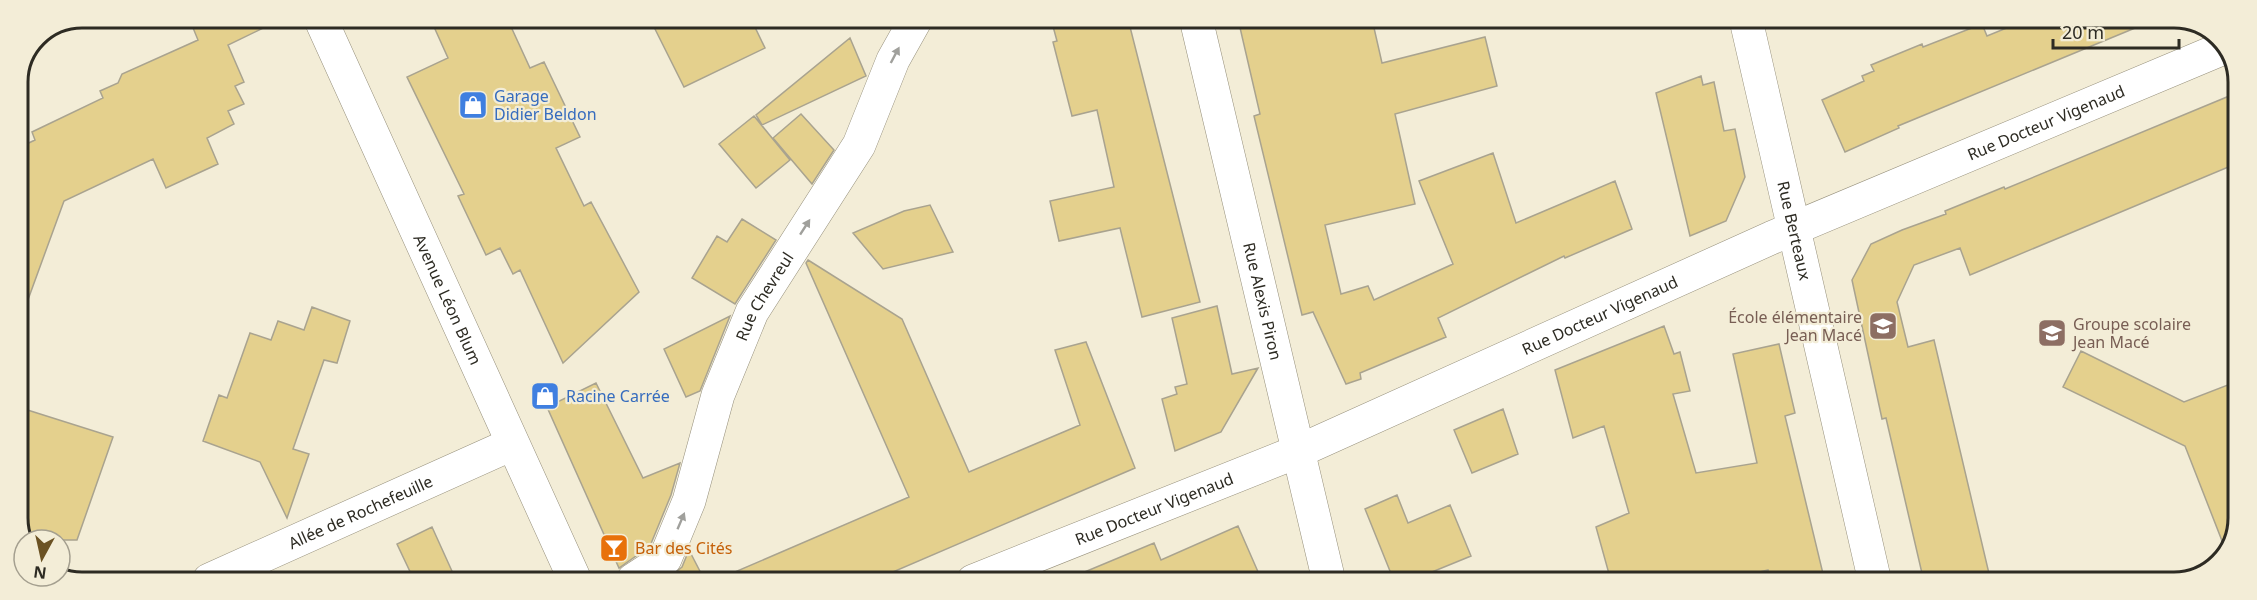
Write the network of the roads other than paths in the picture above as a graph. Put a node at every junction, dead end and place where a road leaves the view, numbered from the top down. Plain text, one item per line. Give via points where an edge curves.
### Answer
1 (325, 28) edge
2 (911, 28) edge
3 (1198, 28) edge
4 (1748, 28) edge
5 (2217, 51) edge
6 (1794, 228) junction
7 (512, 444) junction
8 (1299, 451) junction
9 (227, 572) edge
10 (571, 572) edge
11 (645, 572) edge
12 (996, 572) edge
13 (1327, 572) edge
14 (1873, 572) edge

1 - 7 street, Avenue Léon Blum
11 -> 2 street, Rue Chevreul via 665,559 689,501 718,395 752,312 859,145 892,60
3 - 8 street, Rue Alexis Piron
4 - 6 street, Rue Berteaux
5 - 6 street, Rue Docteur Vigenaud
6 - 8 street, Rue Docteur Vigenaud
6 - 14 street, Rue Berteaux
7 - 9 street, Allée de Rochefeuille
7 - 10 street, Avenue Léon Blum
8 - 12 street, Rue Docteur Vigenaud
8 - 13 street, Rue Alexis Piron

